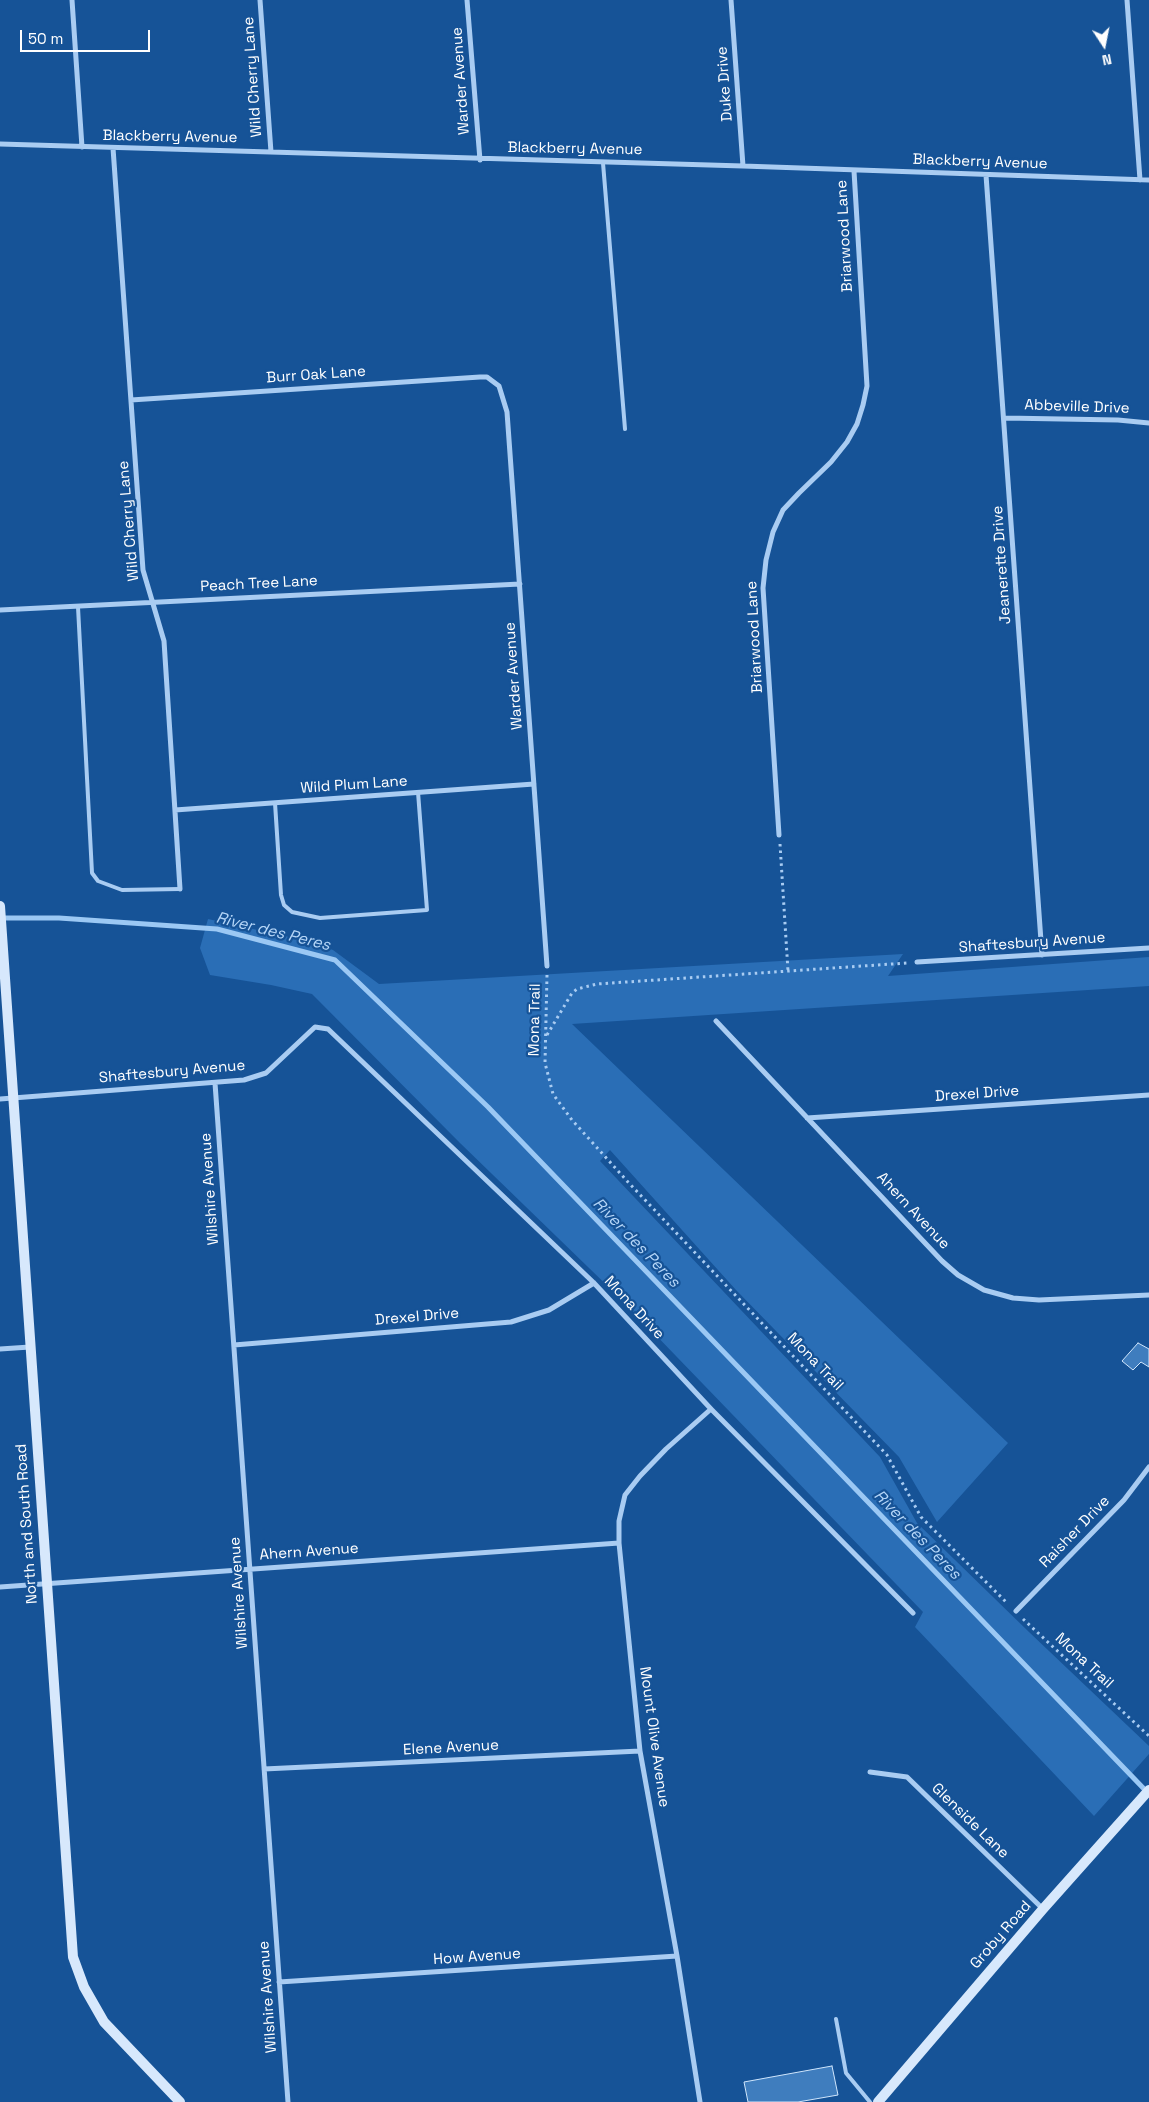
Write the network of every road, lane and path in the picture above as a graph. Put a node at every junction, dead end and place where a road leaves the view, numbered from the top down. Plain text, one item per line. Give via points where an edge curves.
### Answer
1 (72, 0) edge
2 (260, 0) edge
3 (467, 0) edge
4 (731, 0) edge
5 (1127, 0) edge
6 (0, 144) edge
7 (82, 147) junction
8 (113, 148) junction
9 (271, 152) junction
10 (480, 160) junction
11 (604, 162) junction
12 (743, 166) junction
13 (854, 171) junction
14 (986, 174) junction
15 (1140, 180) junction
16 (1149, 180) edge
17 (499, 386) joint
18 (131, 400) junction
19 (1005, 418) junction
20 (1149, 423) edge
21 (625, 429) dead end
22 (520, 584) junction
23 (152, 602) junction
24 (78, 607) junction
25 (0, 610) edge
26 (534, 784) junction
27 (418, 792) junction
28 (275, 803) junction
29 (175, 810) junction
30 (779, 835) joint
31 (180, 889) joint
32 (0, 906) edge
33 (1149, 948) edge
34 (1042, 955) junction
35 (917, 962) joint
36 (547, 966) joint
37 (788, 970) junction
38 (716, 1021) dead end
39 (328, 1028) joint
40 (546, 1036) junction
41 (215, 1083) junction
42 (1149, 1095) edge
43 (14, 1098) junction
44 (0, 1099) edge
45 (808, 1118) junction
46 (594, 1282) junction
47 (1149, 1295) edge
48 (234, 1345) junction
49 (30, 1347) junction
50 (0, 1348) edge
51 (711, 1409) junction
52 (1149, 1467) edge
53 (619, 1544) junction
54 (250, 1568) junction
55 (46, 1584) junction
56 (0, 1587) edge
57 (1016, 1611) junction
58 (913, 1613) dead end
59 (1149, 1736) edge
60 (640, 1751) junction
61 (264, 1769) junction
62 (870, 1772) dead end
63 (1149, 1790) edge
64 (1043, 1910) junction
65 (677, 1956) junction
66 (279, 1982) junction
67 (836, 2018) dead end
68 (180, 2102) edge
69 (288, 2102) edge
70 (700, 2102) edge
71 (870, 2102) edge
72 (878, 2102) edge

1 - 7 street
2 - 9 street, Wild Cherry Lane
3 - 10 street, Warder Avenue
4 - 12 street, Duke Drive
5 - 15 street
6 - 7 street, Blackberry Avenue
7 - 8 street, Blackberry Avenue
8 - 9 street, Blackberry Avenue
8 - 18 street, Wild Cherry Lane
9 - 10 street, Blackberry Avenue
10 - 11 street, Blackberry Avenue
11 - 12 street, Blackberry Avenue
11 - 21 lane
12 - 13 street, Blackberry Avenue
13 - 14 street, Blackberry Avenue
13 - 30 street, Briarwood Lane via 867,386 863,405 857,424 832,462 783,510 766,560 763,588
14 - 15 street, Blackberry Avenue
14 - 19 street, Jeanerette Drive
15 - 16 street, Blackberry Avenue
17 - 18 street, Burr Oak Lane via 487,377 480,377
17 - 22 street, Warder Avenue via 507,412
18 - 23 street, Wild Cherry Lane via 143,570
19 - 20 street, Abbeville Drive
19 - 34 street, Jeanerette Drive
22 - 23 street, Peach Tree Lane
22 - 26 street, Warder Avenue
23 - 24 street, Peach Tree Lane
23 - 29 street, Wild Cherry Lane via 164,641
24 - 25 street, Peach Tree Lane
24 - 31 lane via 92,873 98,881 122,890
26 - 27 street, Wild Plum Lane
26 - 36 street, Warder Avenue
27 - 28 street, Wild Plum Lane
27 - 28 lane via 427,910 320,918 292,912 284,905 281,895
28 - 29 street, Wild Plum Lane
29 - 31 street, Wild Cherry Lane
30 - 37 path
32 - 43 street, North and South Road
33 - 34 street, Shaftesbury Avenue
34 - 35 street, Shaftesbury Avenue
35 - 37 path
36 - 40 path, Mona Trail
37 - 40 path via 587,986 572,993
38 - 45 street, Ahern Avenue
39 - 41 street, Shaftesbury Avenue via 316,1026 266,1073 244,1080
39 - 46 street, Mona Drive
40 - 57 path, Mona Trail via 546,1063 552,1094 572,1120 887,1455 921,1517
41 - 43 street, Shaftesbury Avenue
41 - 48 street, Wilshire Avenue
42 - 45 street, Drexel Drive
43 - 44 street, Shaftesbury Avenue
43 - 49 street, North and South Road
45 - 47 street, Ahern Avenue via 942,1261 984,1290 1013,1298 1039,1300
46 - 48 street, Drexel Drive via 549,1310 511,1322
46 - 51 street, Mona Drive
48 - 54 street, Wilshire Avenue
49 - 50 street
49 - 55 street, North and South Road
51 - 53 street, Mount Olive Avenue via 666,1448 625,1495 619,1521
51 - 58 street, Mona Drive
52 - 57 street, Raisher Drive via 1124,1500
53 - 54 street, Ahern Avenue
53 - 60 street, Mount Olive Avenue
54 - 55 street, Ahern Avenue
54 - 61 street, Wilshire Avenue
55 - 56 street, Ahern Avenue
55 - 68 street, North and South Road via 73,1957 84,1987 104,2022
57 - 59 path, Mona Trail
60 - 61 street, Elene Avenue
60 - 65 street, Mount Olive Avenue
61 - 66 street, Wilshire Avenue
62 - 64 street, Glenside Lane via 907,1777
63 - 64 street, Groby Road
64 - 72 street, Groby Road
65 - 66 street, How Avenue
65 - 70 street, Mount Olive Avenue
66 - 69 street, Wilshire Avenue
67 - 71 lane via 846,2072

